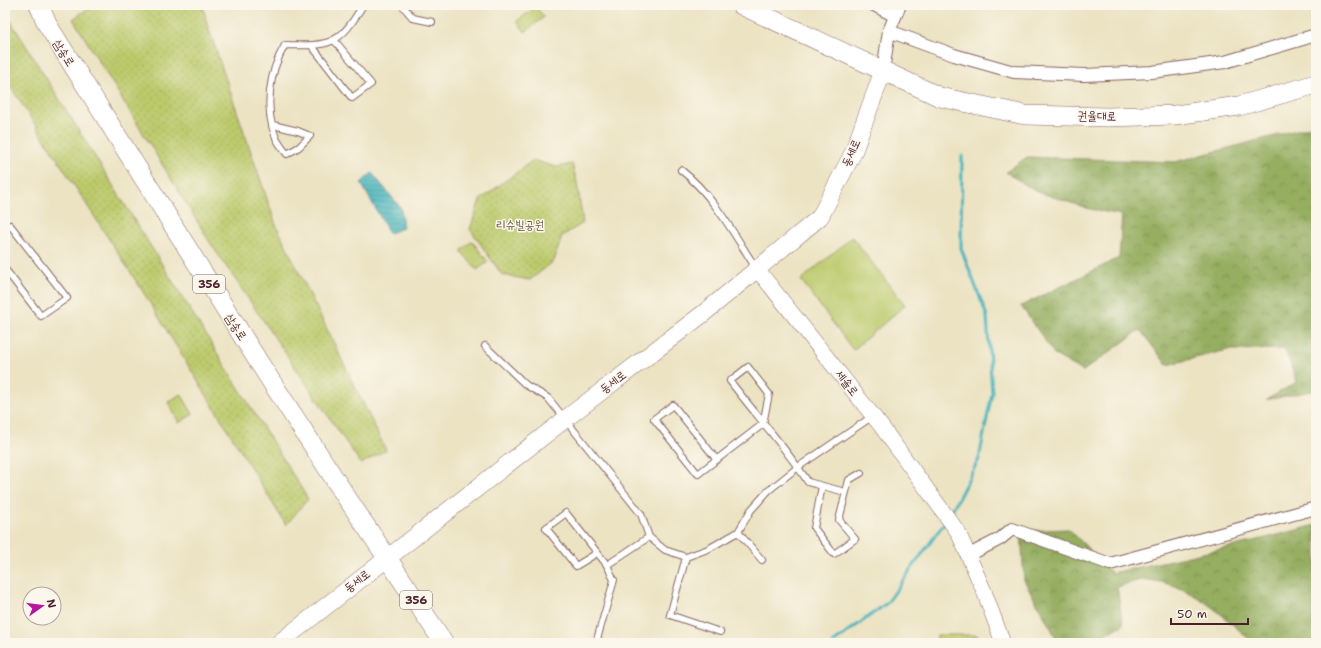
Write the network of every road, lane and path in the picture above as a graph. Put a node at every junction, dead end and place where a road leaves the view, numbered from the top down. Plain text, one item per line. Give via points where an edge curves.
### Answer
1 (38, 5) edge
2 (363, 5) edge
3 (402, 5) edge
4 (741, 5) edge
5 (874, 5) edge
6 (898, 10) edge
7 (432, 22) dead end
8 (889, 31) junction
9 (1316, 35) edge
10 (334, 40) junction
11 (312, 46) junction
12 (883, 71) junction
13 (1316, 84) edge
14 (273, 125) junction
15 (681, 170) dead end
16 (5, 228) edge
17 (5, 269) edge
18 (757, 269) junction
19 (485, 346) dead end
20 (873, 416) junction
21 (564, 420) junction
22 (763, 424) junction
23 (717, 460) junction
24 (798, 467) junction
25 (862, 473) dead end
26 (822, 486) junction
27 (845, 492) junction
28 (1316, 508) edge
29 (738, 532) junction
30 (649, 537) junction
31 (597, 554) junction
32 (970, 555) junction
33 (686, 557) junction
34 (387, 558) junction
35 (762, 560) dead end
36 (607, 565) junction
37 (720, 632) dead end
38 (279, 643) edge
39 (444, 643) edge
40 (596, 643) edge
41 (1003, 643) edge

1 - 34 main road, 삼송로 / 356 via 47,24 192,258
2 - 10 lane via 348,30
3 - 7 lane via 413,18
4 - 12 main road, 권율대로
5 - 6 street
6 - 8 street
8 - 9 street via 954,55 1014,72 1084,75 1152,72 1225,62
8 - 12 street
10 - 11 lane via 324,45
10 - 11 lane via 371,84 352,98
11 - 14 lane via 285,45 279,56 271,84
12 - 13 main road, 권율대로 via 940,97 1025,115 1175,115 1239,106
12 - 18 main road, 동세로 via 853,152 820,217
14 - 14 lane via 277,139 287,154 310,136
15 - 18 lane via 696,182 718,208
16 - 17 lane via 10,225 67,298 41,316
18 - 20 street, 세솔로
18 - 21 main road, 동세로
19 - 21 lane via 526,385 548,398
20 - 24 lane
20 - 32 street, 세솔로 via 958,532
21 - 30 lane via 642,514
21 - 34 main road, 동세로
22 - 22 lane via 730,381 748,367 769,394
22 - 23 lane
22 - 24 lane
23 - 23 lane via 698,474 654,419 673,405
24 - 26 lane via 808,482
24 - 29 lane via 768,491
25 - 27 lane via 849,480
26 - 27 lane
26 - 27 lane via 814,528 834,554 855,539 839,520
28 - 32 street via 1110,564 1012,529 1000,539
29 - 33 lane via 708,549
29 - 35 lane
30 - 33 lane via 665,550
30 - 36 lane
31 - 31 lane via 566,513 546,528 576,566
31 - 36 lane
32 - 41 street
33 - 37 lane via 670,615
34 - 38 main road, 동세로
34 - 39 main road, 삼송로 / 356
36 - 40 lane via 614,580

